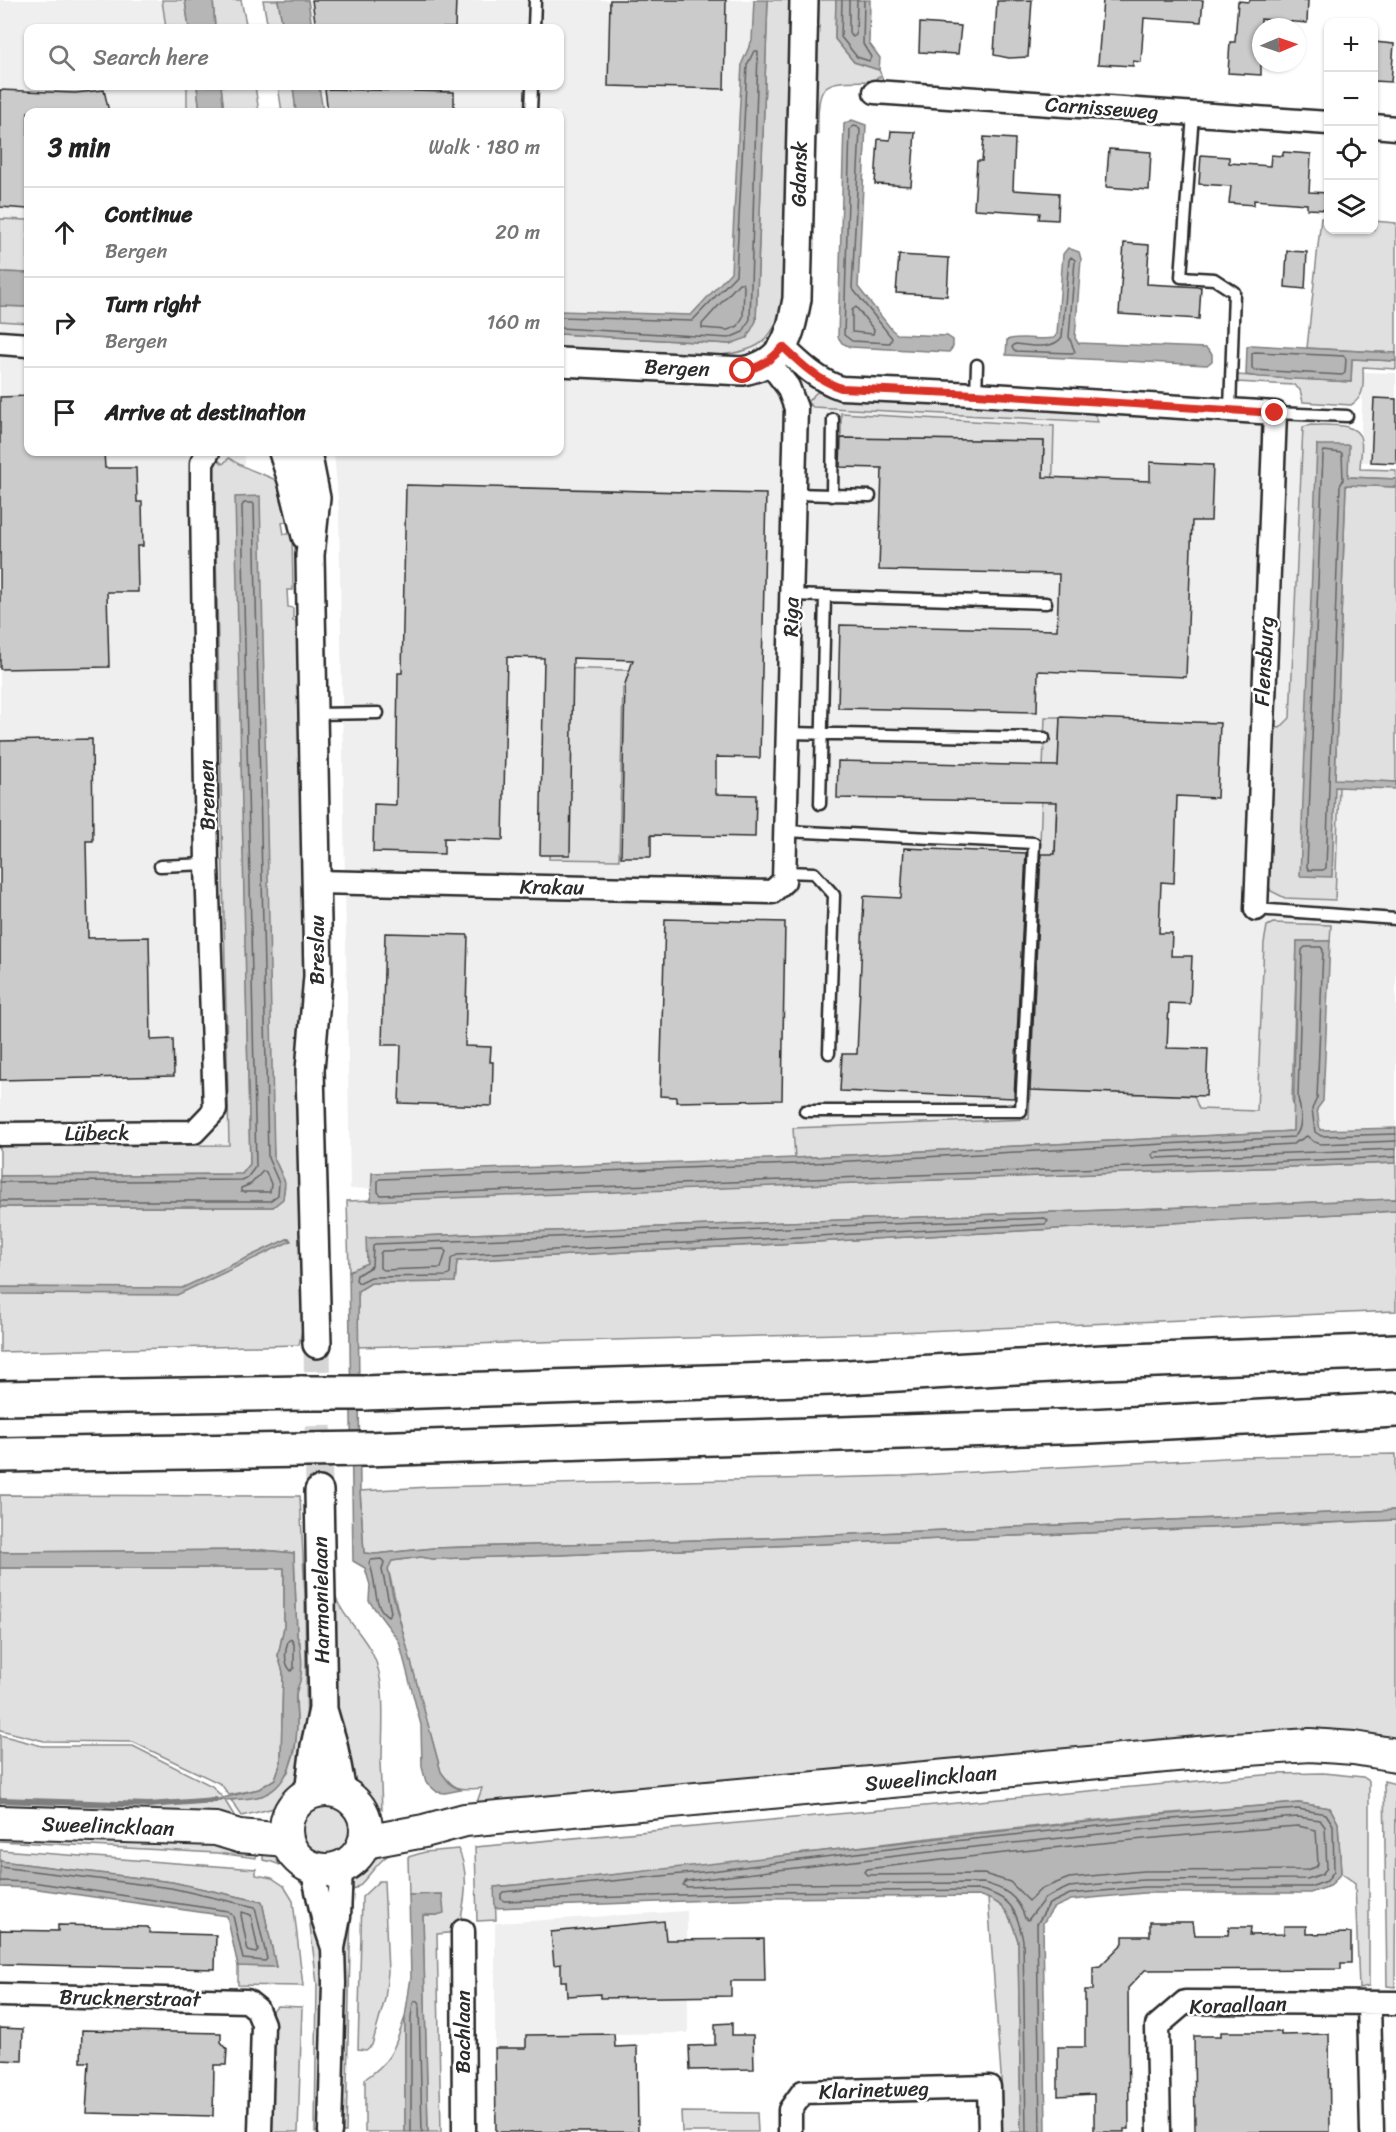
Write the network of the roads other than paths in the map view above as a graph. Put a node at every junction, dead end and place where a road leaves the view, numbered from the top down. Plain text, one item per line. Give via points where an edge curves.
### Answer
1 (535, 0) edge
2 (804, 0) edge
3 (534, 24) edge
4 (532, 90) edge
5 (874, 92) dead end
6 (531, 108) edge
7 (1193, 114) junction
8 (1324, 123) edge
9 (1378, 126) edge
10 (1396, 128) edge
11 (0, 343) edge
12 (24, 345) edge
13 (776, 354) junction
14 (564, 362) edge
15 (977, 365) dead end
16 (976, 394) junction
17 (1230, 410) junction
18 (1275, 413) junction
19 (1347, 416) dead end
20 (833, 419) dead end
21 (206, 456) edge
22 (284, 456) edge
23 (308, 456) edge
24 (794, 494) junction
25 (832, 496) junction
26 (870, 496) dead end
27 (310, 555) junction
28 (791, 595) junction
29 (825, 596) junction
30 (1046, 603) dead end
31 (378, 713) dead end
32 (313, 714) junction
33 (788, 733) junction
34 (822, 734) junction
35 (1044, 738) dead end
36 (820, 804) dead end
37 (785, 831) junction
38 (207, 864) junction
39 (160, 866) dead end
40 (784, 877) junction
41 (316, 882) junction
42 (1256, 909) joint
43 (1396, 919) edge
44 (829, 1053) dead end
45 (805, 1111) dead end
46 (194, 1132) joint
47 (0, 1134) edge
48 (317, 1344) tunnel mouth
49 (1396, 1351) edge
50 (0, 1398) edge
51 (1396, 1410) edge
52 (0, 1455) edge
53 (320, 1491) tunnel mouth
54 (323, 1709) junction
55 (1396, 1755) edge
56 (295, 1816) junction
57 (357, 1816) junction
58 (0, 1822) edge
59 (327, 1868) junction
60 (463, 1931) dead end
61 (0, 1995) edge
62 (1369, 2003) junction
63 (1396, 2003) edge
64 (260, 2132) edge
65 (330, 2132) edge
66 (464, 2132) edge
67 (790, 2132) edge
68 (990, 2132) edge
69 (1159, 2132) edge
70 (1372, 2132) edge

1 - 3 lane
2 - 13 street, Gdansk via 797,299 790,333
4 - 6 lane
5 - 7 street, Carnisseweg
7 - 8 street, Carnisseweg
7 - 17 lane via 1181,277 1214,279 1234,292
9 - 10 street
11 - 12 street
13 - 14 street, Bergen via 757,368 743,371
13 - 16 street via 841,388
13 - 24 street, Riga via 796,408
15 - 16 lane
16 - 17 street
17 - 18 street
18 - 19 lane
18 - 42 street, Flensburg
20 - 25 lane
21 - 38 street, Bremen via 202,463
22 - 27 street, Breslau
23 - 27 street, Breslau via 316,498
24 - 25 lane
24 - 28 street, Riga
25 - 26 lane
27 - 32 street, Breslau
28 - 29 lane
28 - 33 street, Riga
29 - 30 lane
29 - 34 lane
31 - 32 lane
32 - 41 street, Breslau
33 - 34 lane
33 - 37 street, Riga
34 - 35 lane
34 - 36 lane
37 - 40 street, Riga
37 - 45 lane via 1034,843 1021,1111
38 - 39 lane
38 - 46 street, Bremen via 215,1110
40 - 41 street, Krakau via 772,892
40 - 44 lane via 814,873 834,895
41 - 48 street, Breslau via 317,996 310,1070
42 - 43 lane
46 - 47 street, Lübeck
49 - 50 highway, bridge via 831,1378 364,1393
51 - 52 highway, bridge via 1092,1426 365,1449
53 - 54 street, Harmonielaan
54 - 56 street, Harmonielaan
54 - 57 street, Harmonielaan
55 - 57 main road, Sweelincklaan via 1310,1745 465,1820 422,1815
56 - 57 main road via 325,1789
56 - 58 main road, Sweelincklaan via 239,1836 216,1829
56 - 59 main road via 299,1860
57 - 59 main road via 358,1854
59 - 65 street via 323,1918 333,1948 334,1983
60 - 66 street, Bachlaan
61 - 64 street, Brucknerstraat via 247,2001 257,2009 262,2024
62 - 63 street, Koraallaan
62 - 69 street, Koraallaan via 1185,2002 1157,2026
62 - 70 street
67 - 68 street, Klarinetweg via 790,2110 803,2092 989,2087

